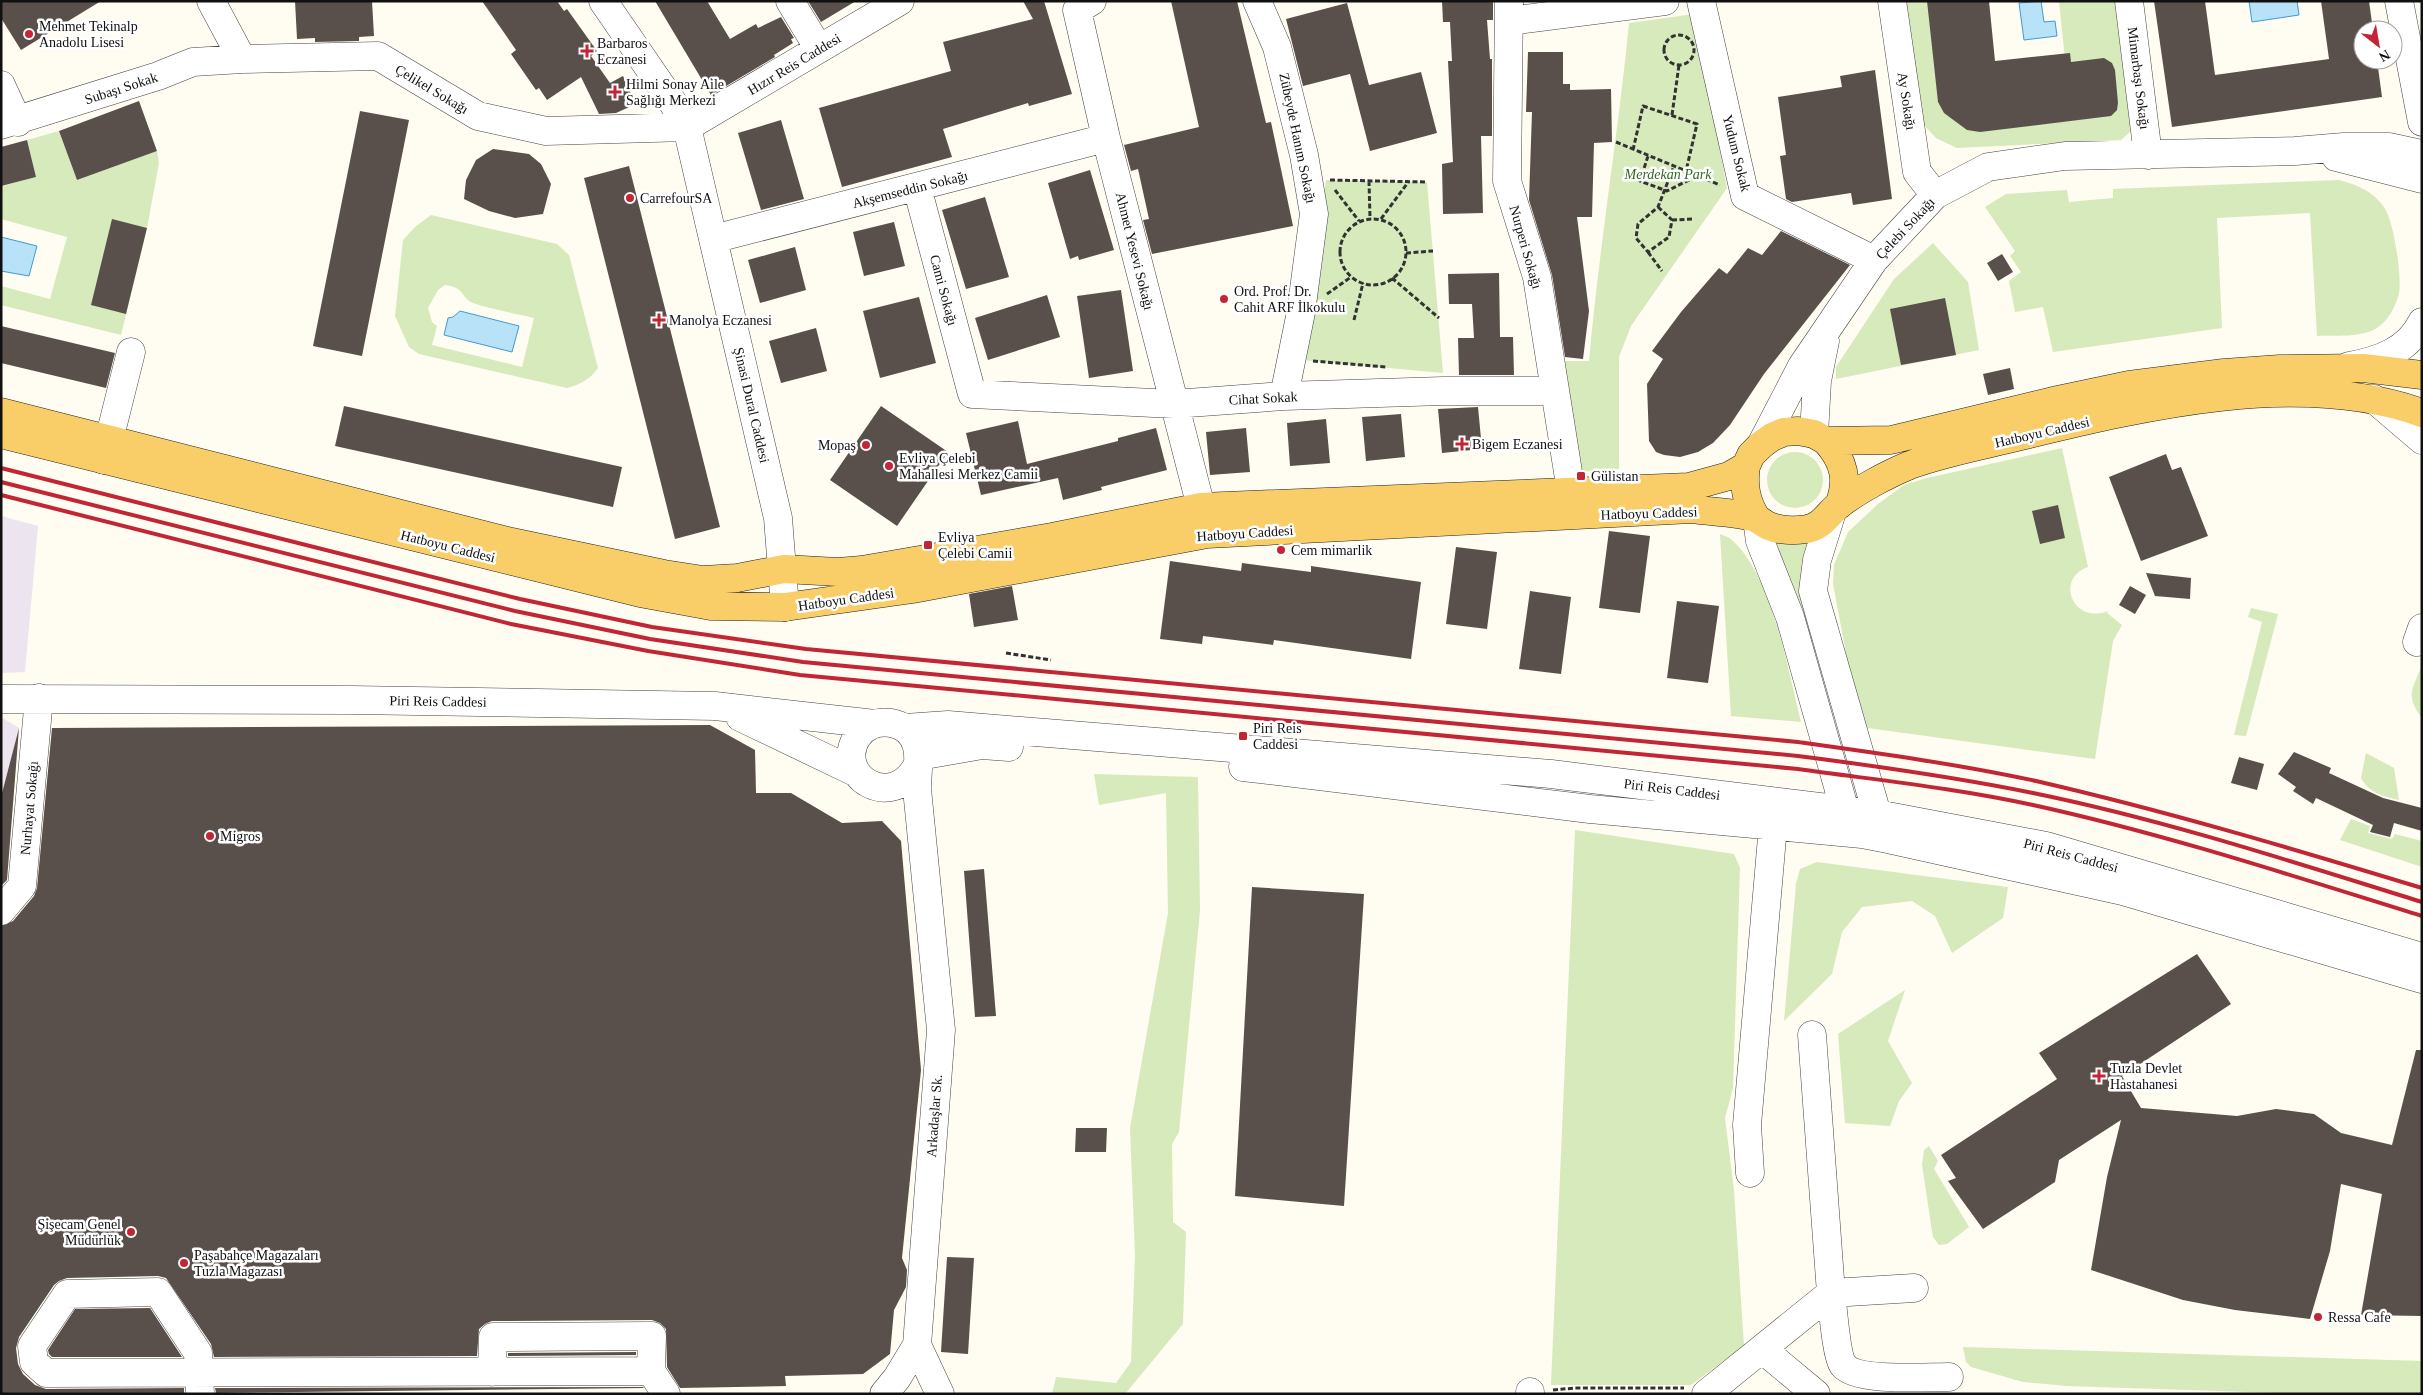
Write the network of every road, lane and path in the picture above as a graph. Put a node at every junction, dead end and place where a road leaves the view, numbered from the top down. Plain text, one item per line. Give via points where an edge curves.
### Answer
1 (211, 1) edge
2 (602, 1) edge
3 (790, 1) edge
4 (900, 1) edge
5 (1092, 1) edge
6 (1257, 1) edge
7 (1665, 1) edge
8 (1701, 1) edge
9 (1892, 1) edge
10 (2130, 1) edge
11 (2400, 1) edge
12 (1509, 11) edge
13 (819, 49) junction
14 (242, 59) junction
15 (1679, 65) junction
16 (1, 85) edge
17 (1672, 115) junction
18 (2422, 122) edge
19 (9, 123) edge
20 (687, 127) junction
21 (1106, 138) junction
22 (1616, 142) dead end
23 (1633, 150) junction
24 (2295, 151) junction
25 (2422, 154) edge
26 (2148, 155) junction
27 (1648, 156) junction
28 (1674, 166) junction
29 (1686, 171) junction
30 (1697, 176) junction
31 (2422, 179) edge
32 (1369, 181) junction
33 (1409, 181) junction
34 (1427, 182) dead end
35 (917, 187) junction
36 (1664, 190) junction
37 (1935, 195) junction
38 (1745, 196) junction
39 (1658, 207) junction
40 (1370, 218) junction
41 (1381, 219) junction
42 (1694, 219) dead end
43 (1672, 220) junction
44 (1359, 221) junction
45 (713, 239) junction
46 (1433, 251) dead end
47 (1648, 252) junction
48 (1406, 253) junction
49 (1874, 260) junction
50 (1662, 271) dead end
51 (1392, 278) junction
52 (1363, 283) junction
53 (1438, 318) dead end
54 (1354, 320) dead end
55 (2422, 322) edge
56 (1829, 325) junction
57 (131, 352) dead end
58 (1310, 360) dead end
59 (1396, 368) dead end
60 (2337, 368) junction
61 (2422, 375) edge
62 (1554, 391) junction
63 (972, 394) joint
64 (1284, 396) junction
65 (2374, 398) junction
66 (1174, 404) junction
67 (1, 412) edge
68 (2422, 413) edge
69 (1, 434) edge
70 (1820, 438) junction
71 (2422, 440) edge
72 (107, 449) junction
73 (1753, 456) junction
74 (1571, 491) junction
75 (1201, 507) junction
76 (1835, 510) junction
77 (1757, 519) junction
78 (784, 568) junction
79 (785, 607) junction
80 (2422, 628) edge
81 (2422, 632) edge
82 (1006, 653) dead end
83 (1050, 660) dead end
84 (39, 698) junction
85 (1, 699) edge
86 (715, 706) junction
87 (874, 724) junction
88 (905, 728) junction
89 (918, 761) junction
90 (863, 778) junction
91 (1846, 811) junction
92 (1869, 824) junction
93 (1773, 826) junction
94 (921, 833) junction
95 (1, 911) edge
96 (2422, 957) edge
97 (2422, 979) edge
98 (1812, 1035) dead end
99 (1750, 1173) dead end
100 (1914, 1288) dead end
101 (1831, 1292) junction
102 (917, 1346) junction
103 (1762, 1349) junction
104 (1949, 1377) dead end
105 (199, 1383) edge
106 (1576, 1388) dead end
107 (1709, 1391) edge
108 (666, 1394) edge
109 (884, 1394) edge
110 (940, 1394) edge
111 (1816, 1394) edge

1 - 14 street
2 - 20 street, Şinasi Dural Caddesi via 674,103
3 - 13 street
4 - 13 street, Hızır Reis Caddesi
5 - 21 street, Ahmet Yesevi Sokağı via 1077,10
6 - 64 street, Zübeyde Hanım Sokağı via 1277,47 1304,155 1314,214 1301,312
7 - 12 street
8 - 38 street, Yudum Sokak
9 - 37 street, Ay Sokağı via 1917,172
10 - 26 street, Mimarbaşı Sokağı
11 - 18 street
12 - 62 street, Nurperi Sokağı via 1507,181 1536,277
13 - 20 street, Hızır Reis Caddesi
14 - 19 street, Subaşı Sokak via 193,62
14 - 20 street, Çelikel Sokağı via 378,56 478,116 546,131
15 - 15 path via 1692,58 1694,48 1681,35 1668,40 1664,49 1670,62
15 - 17 path
16 - 19 street
17 - 23 path via 1644,106
17 - 29 path via 1697,124
20 - 45 street, Şinasi Dural Caddesi
21 - 35 street, Akşemseddin Sokağı
21 - 66 street, Ahmet Yesevi Sokağı
22 - 23 path
23 - 27 path
24 - 25 street via 2389,146
24 - 26 street, Çelebi Sokağı
24 - 31 street via 2349,159
26 - 37 street, Çelebi Sokağı via 2065,156 1988,167
27 - 28 path
27 - 36 path via 1640,182
28 - 29 path
28 - 36 path
29 - 30 path
30 - 36 path
30 - 38 path
32 - 33 path
32 - 40 path
32 - 44 path via 1326,180
33 - 34 path
33 - 41 path
35 - 45 street, Akşemseddin Sokağı
35 - 63 street, Cami Sokağı
36 - 39 path
37 - 49 street, Çelebi Sokağı
38 - 49 street, Yudum Sokak
39 - 43 path
39 - 47 path via 1638,224 1636,238
40 - 41 path
40 - 44 path
41 - 48 path via 1400,232
42 - 43 path
43 - 47 path via 1669,238
44 - 52 path via 1343,236 1340,258 1351,277
45 - 78 street, Şinasi Dural Caddesi via 776,511
46 - 48 path
47 - 50 path
48 - 51 path via 1402,267
49 - 56 street, Çelebi Sokağı
51 - 52 path via 1371,285
51 - 53 path
52 - 54 path
55 - 60 street via 2406,344 2390,355
56 - 70 street via 1817,381
56 - 73 street, Çelebi Sokağı via 1802,366
57 - 72 street
58 - 59 path
60 - 61 main road, Hatboyu Caddesi
60 - 70 main road, Hatboyu Caddesi via 2224,373 2129,385 1891,440
62 - 64 street, Cihat Sokak
62 - 74 street, Nurperi Sokağı
63 - 66 street, Cihat Sokak
64 - 66 street, Cihat Sokak
65 - 68 main road, Hatboyu Caddesi
65 - 71 street
65 - 76 main road, Hatboyu Caddesi via 2278,393 2140,410 1911,465
66 - 75 street, Ahmet Yesevi Sokağı
67 - 72 main road, Hatboyu Caddesi
69 - 72 main road, Hatboyu Caddesi
70 - 73 main road, Hatboyu Caddesi via 1798,431 1784,432 1772,437
70 - 76 main road via 1836,452 1844,470 1844,494
72 - 78 main road, Hatboyu Caddesi via 664,574 703,580 737,578
72 - 79 main road, Hatboyu Caddesi via 640,593 711,606
73 - 74 main road, Hatboyu Caddesi via 1729,476 1689,487
73 - 77 main road via 1744,480 1749,506
74 - 75 main road, Hatboyu Caddesi
75 - 78 main road, Hatboyu Caddesi via 862,570 838,572
76 - 77 main road, Hatboyu Caddesi via 1809,529 1769,526
76 - 92 street via 1816,560 1813,592
77 - 79 main road, Hatboyu Caddesi via 1691,509 1208,534 912,589
77 - 91 street via 1760,541 1790,617
78 - 79 street, Şinasi Dural Caddesi
80 - 81 street via 2417,642
82 - 83 path
84 - 85 street, Piri Reis Caddesi
84 - 86 street, Piri Reis Caddesi
84 - 95 street, Nurhayat Sokağı via 22,886
86 - 87 street, Piri Reis Caddesi
86 - 90 street
87 - 88 street via 896,723
87 - 90 street via 865,729 853,747 852,758
88 - 89 street via 915,741
88 - 91 street, Piri Reis Caddesi via 948,726 1541,773
89 - 90 street via 912,775 896,786 877,788
89 - 93 street, Piri Reis Caddesi via 982,744 1169,758 1590,809
89 - 94 street, Arkadaşlar Sk.
90 - 94 street
91 - 92 street, Piri Reis Caddesi
92 - 93 street, Piri Reis Caddesi
92 - 96 street, Piri Reis Caddesi via 2046,846
92 - 97 street, Piri Reis Caddesi via 2123,891
93 - 99 street via 1747,1125
94 - 102 street, Arkadaşlar Sk. via 941,1030
98 - 101 street
100 - 101 street
101 - 103 street
101 - 104 street via 1840,1355 1843,1365 1852,1372 1867,1376
102 - 109 street
102 - 110 street, Arkadaşlar Sk.
103 - 107 street
103 - 111 street
105 - 105 street via 46,1373 34,1362 32,1346 67,1294 158,1292 198,1354
105 - 108 street via 492,1372 651,1371
106 - 107 path

